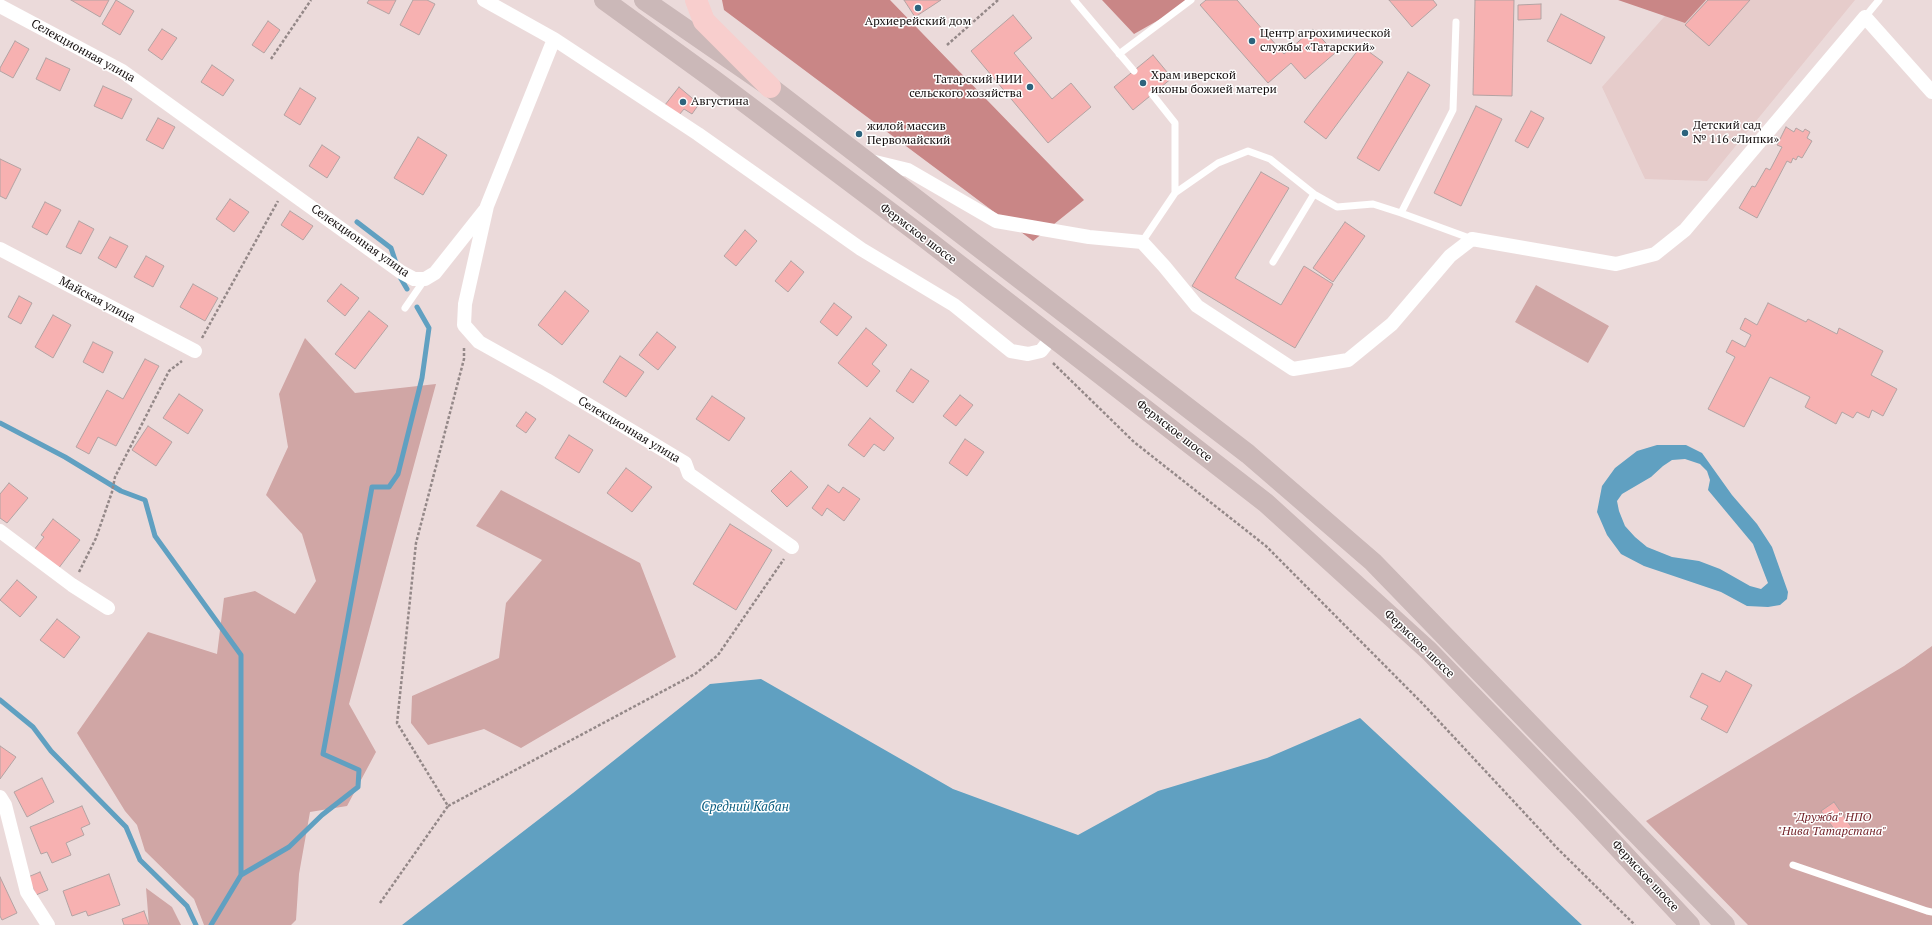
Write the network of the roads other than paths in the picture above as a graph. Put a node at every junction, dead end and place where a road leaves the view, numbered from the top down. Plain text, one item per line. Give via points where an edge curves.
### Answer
1 (484, 0) edge
2 (604, 0) edge
3 (644, 0) edge
4 (696, 0) edge
5 (1074, 0) edge
6 (1191, 0) edge
7 (1879, 0) edge
8 (0, 6) edge
9 (1865, 17) junction
10 (1456, 22) dead end
11 (554, 39) junction
12 (1119, 54) junction
13 (1134, 71) dead end
14 (770, 87) junction
15 (1932, 92) edge
16 (1152, 94) dead end
17 (861, 159) junction
18 (1175, 193) junction
19 (1314, 194) junction
20 (487, 206) junction
21 (1401, 213) junction
22 (1472, 239) junction
23 (1142, 242) junction
24 (0, 249) edge
25 (1273, 262) dead end
26 (425, 279) junction
27 (405, 308) dead end
28 (1046, 344) junction
29 (194, 351) road end
30 (0, 530) edge
31 (792, 547) road end
32 (108, 608) dead end
33 (0, 797) edge
34 (1793, 866) dead end
35 (1930, 910) edge
36 (48, 925) edge
37 (1690, 925) edge
38 (1725, 925) edge

1 - 11 street
2 - 28 main road, Фермское шоссе via 713,79
3 - 14 main road, Фермское шоссе
4 - 14 main road via 704,21
5 - 12 lane
6 - 12 lane
7 - 9 lane
8 - 26 street, Селекционная улица via 122,71 401,272 414,279
9 - 15 street
9 - 22 street via 1686,230 1655,254 1616,264
10 - 21 lane via 1453,110
11 - 20 street
11 - 28 street via 698,134 861,249 954,305 1012,351 1028,354
12 - 13 lane
14 - 17 main road, Фермское шоссе
16 - 18 lane via 1174,123
17 - 23 street via 908,170 996,221 1089,237
17 - 38 main road, Фермское шоссе via 1248,454 1373,562
18 - 19 lane via 1218,163 1248,151 1270,159
18 - 23 lane
19 - 21 lane via 1337,207 1373,204
19 - 25 lane
20 - 26 street, Селекционная улица via 435,273
20 - 31 street, Селекционная улица via 465,304 464,325 479,342 685,463 689,474
21 - 22 lane
22 - 23 street via 1450,256 1392,324 1348,360 1293,369 1196,306
24 - 29 street, Майская улица
26 - 27 lane
28 - 37 main road, Фермское шоссе via 1266,503 1429,651
30 - 32 street via 72,585
33 - 36 street via 5,806 27,892
34 - 35 lane

